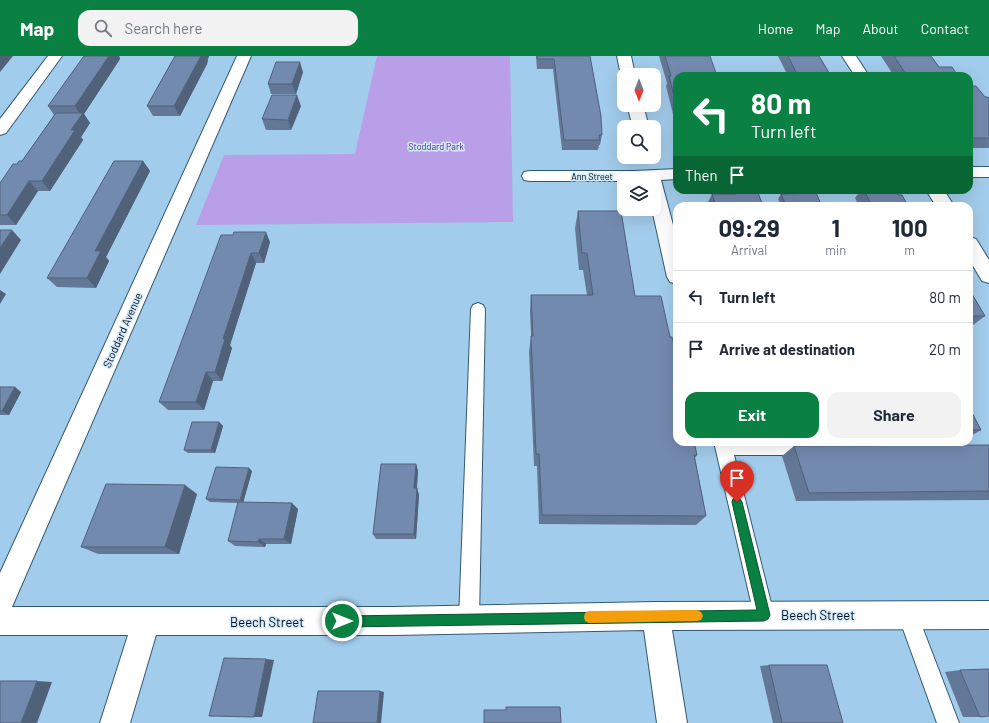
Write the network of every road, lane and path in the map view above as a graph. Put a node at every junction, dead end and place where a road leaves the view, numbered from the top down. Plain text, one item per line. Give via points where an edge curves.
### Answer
1 (55, 56) edge
2 (244, 56) edge
3 (624, 56) edge
4 (849, 56) edge
5 (627, 68) edge
6 (859, 72) edge
7 (0, 130) edge
8 (973, 172) edge
9 (989, 172) edge
10 (673, 174) edge
11 (661, 175) edge
12 (530, 176) dead end
13 (617, 176) edge
14 (661, 212) edge
15 (973, 250) edge
16 (673, 261) edge
17 (989, 276) edge
18 (478, 309) dead end
19 (722, 446) edge
20 (778, 446) edge
21 (833, 447) edge
22 (0, 604) edge
23 (989, 614) edge
24 (764, 615) junction
25 (908, 615) junction
26 (656, 616) junction
27 (469, 620) junction
28 (0, 621) edge
29 (146, 621) junction
30 (115, 723) edge
31 (672, 723) edge
32 (948, 723) edge

1 - 7 street
2 - 22 street, Stoddard Avenue
3 - 5 street
4 - 6 street
8 - 9 street
10 - 11 street, Ann Street
12 - 13 street, Ann Street
14 - 16 street
15 - 17 street
18 - 27 lane
19 - 24 lane
20 - 21 lane
23 - 25 street, Beech Street
24 - 25 street, Beech Street
24 - 26 street, Beech Street
25 - 32 lane
26 - 27 street, Beech Street
26 - 31 street
27 - 29 street, Beech Street
28 - 29 street, Beech Street
29 - 30 street

